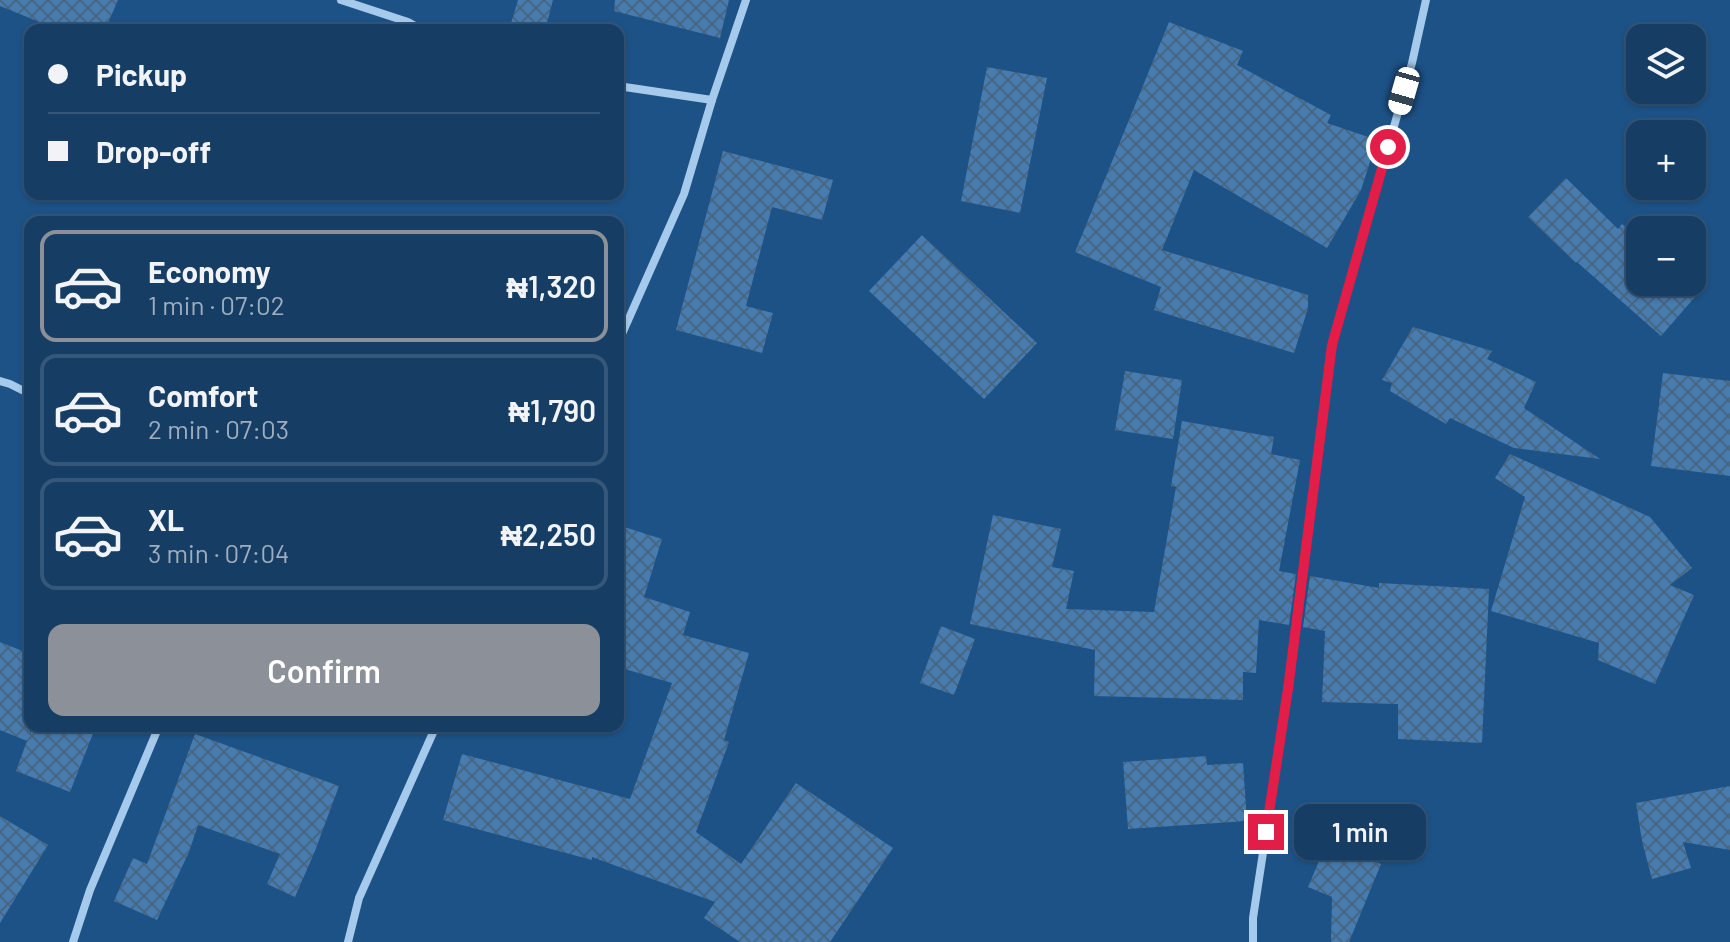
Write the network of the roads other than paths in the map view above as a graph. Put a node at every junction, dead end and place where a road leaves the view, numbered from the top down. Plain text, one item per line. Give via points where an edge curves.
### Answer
1 (341, 0) edge
2 (746, 0) edge
3 (1426, 0) edge
4 (412, 24) edge
5 (624, 87) edge
6 (712, 100) junction
7 (624, 329) edge
8 (0, 381) edge
9 (24, 391) edge
10 (156, 732) edge
11 (433, 732) edge
12 (73, 942) edge
13 (348, 942) edge
14 (1253, 942) edge

1 - 4 street
2 - 6 street
3 - 14 street via 1332,345
5 - 6 street
6 - 7 street via 684,194
8 - 9 street
10 - 12 street
11 - 13 street via 359,898

